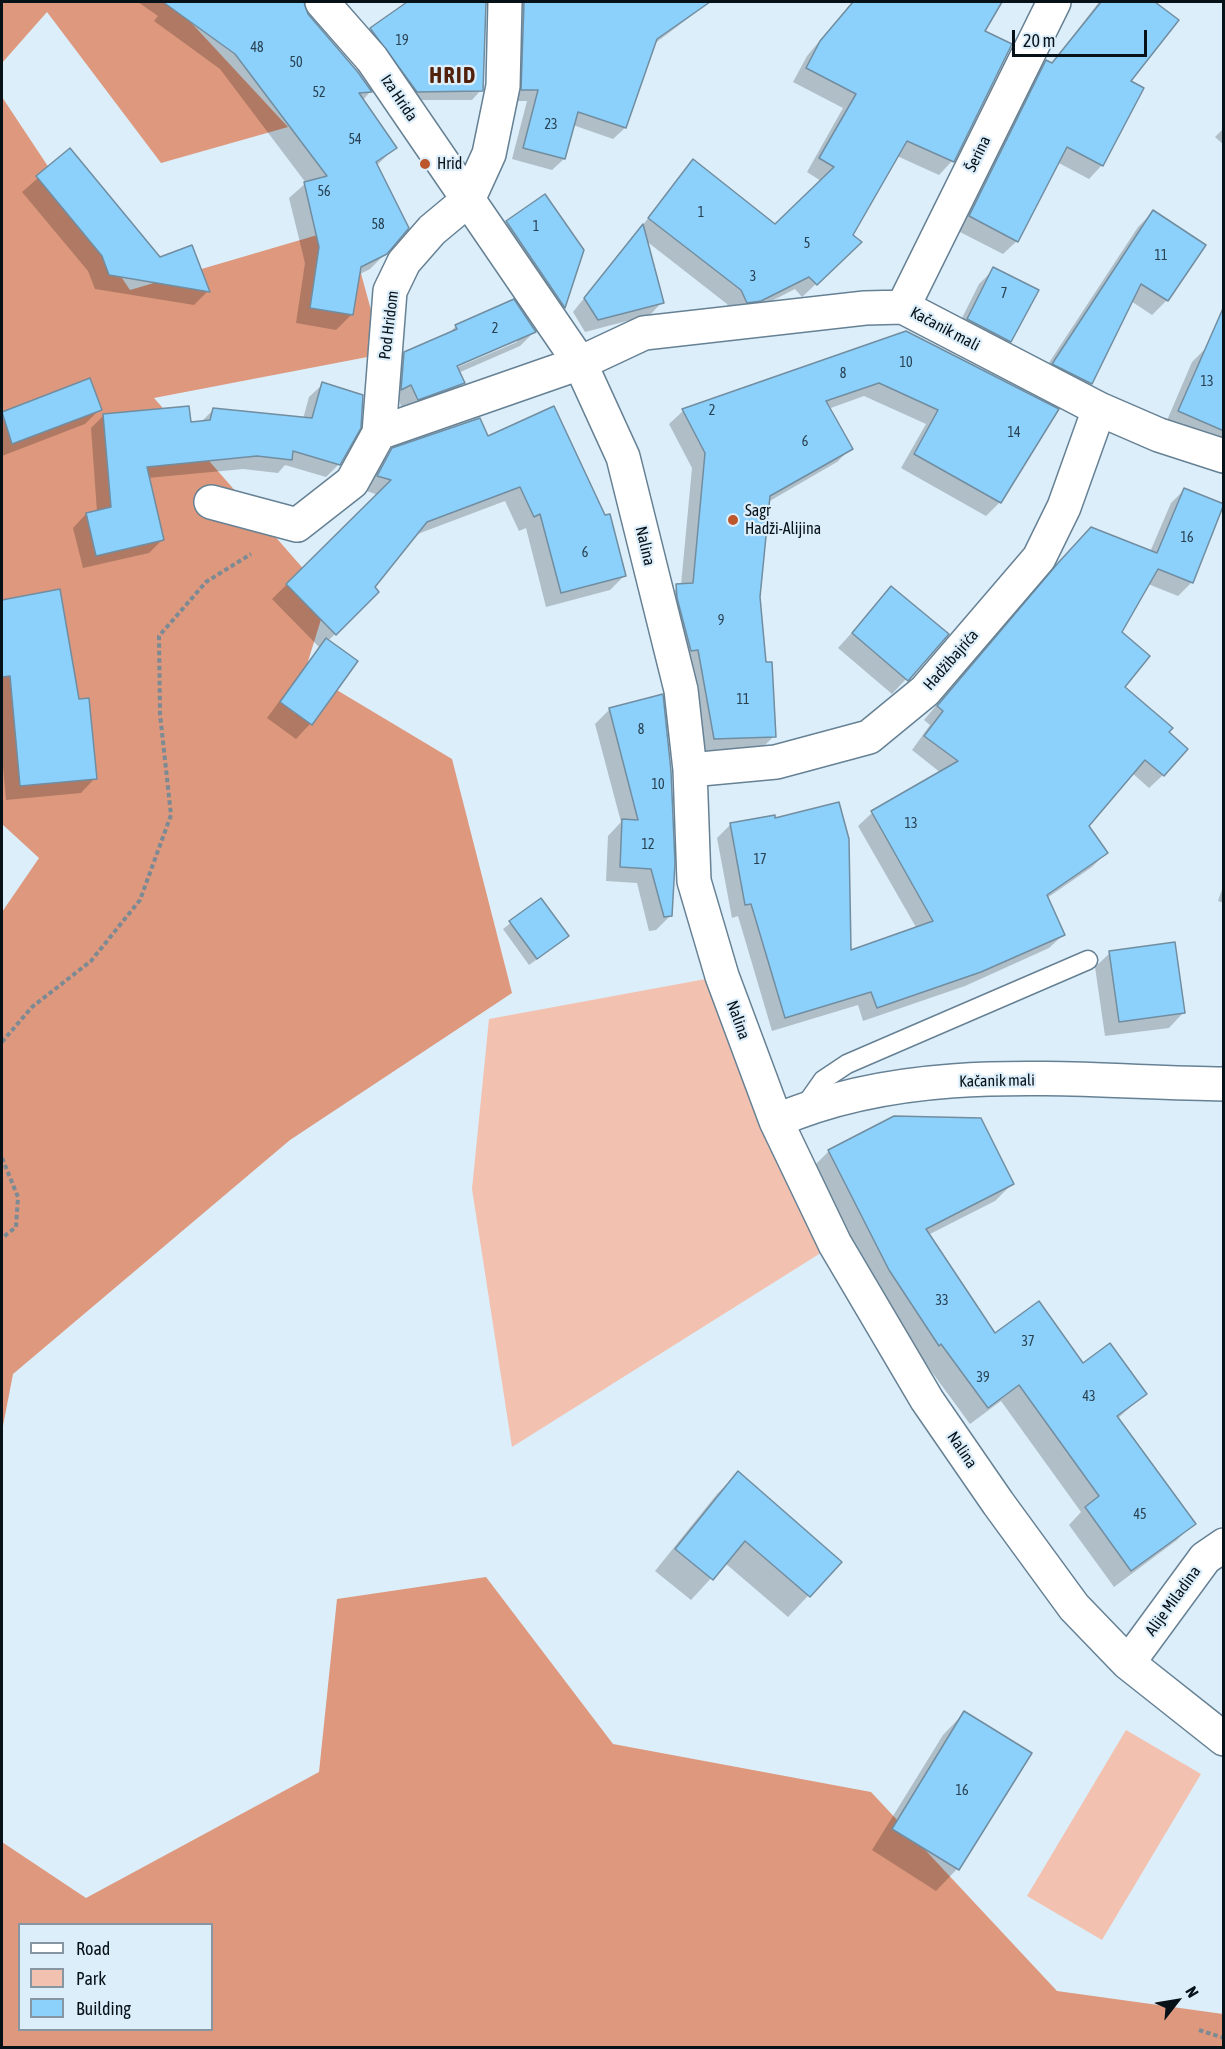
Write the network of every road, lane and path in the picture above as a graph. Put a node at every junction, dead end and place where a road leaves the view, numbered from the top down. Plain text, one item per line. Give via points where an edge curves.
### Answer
1 (322, 2) edge
2 (505, 2) edge
3 (1054, 2) edge
4 (468, 200) junction
5 (903, 307) junction
6 (580, 363) junction
7 (1099, 409) junction
8 (379, 433) junction
9 (1224, 456) edge
10 (211, 502) dead end
11 (297, 525) junction
12 (690, 770) junction
13 (1088, 960) dead end
14 (2, 1042) edge
15 (1224, 1084) edge
16 (789, 1115) junction
17 (2, 1158) edge
18 (2, 1238) edge
19 (1224, 1545) edge
20 (1128, 1663) junction
21 (1224, 1739) edge
22 (1199, 2030) dead end
23 (1224, 2038) edge

1 - 4 street, Iza Hrida via 372,59
2 - 4 street, Pod Hridom via 503,86 489,154
3 - 5 street, Šerina
4 - 6 street, Nalina
4 - 8 street, Pod Hridom via 432,230 404,262 390,291
5 - 6 street, Kačanik mali via 644,333
5 - 7 street, Kačanik mali
6 - 8 street, Kačanik mali
6 - 12 street, Nalina via 623,457 681,690
7 - 9 street, Kačanik mali via 1159,435
7 - 12 street, Hadžibajrića via 1064,507 1039,558 925,691 869,736 776,762
8 - 11 street, Pod Hridom via 352,482
10 - 11 street
11 - 14 path via 206,582 159,636 160,714 171,815 140,900 91,961 32,1007
12 - 16 street, Nalina via 694,882 722,976
13 - 16 lane via 847,1064 823,1080
15 - 16 street, Kačanik mali via 973,1079 894,1088
16 - 20 street, Nalina via 835,1244 927,1400 1074,1607
17 - 18 path via 18,1197 16,1227
19 - 20 street, Alije Miladina via 1205,1558
20 - 21 street, Nalina
22 - 23 path

